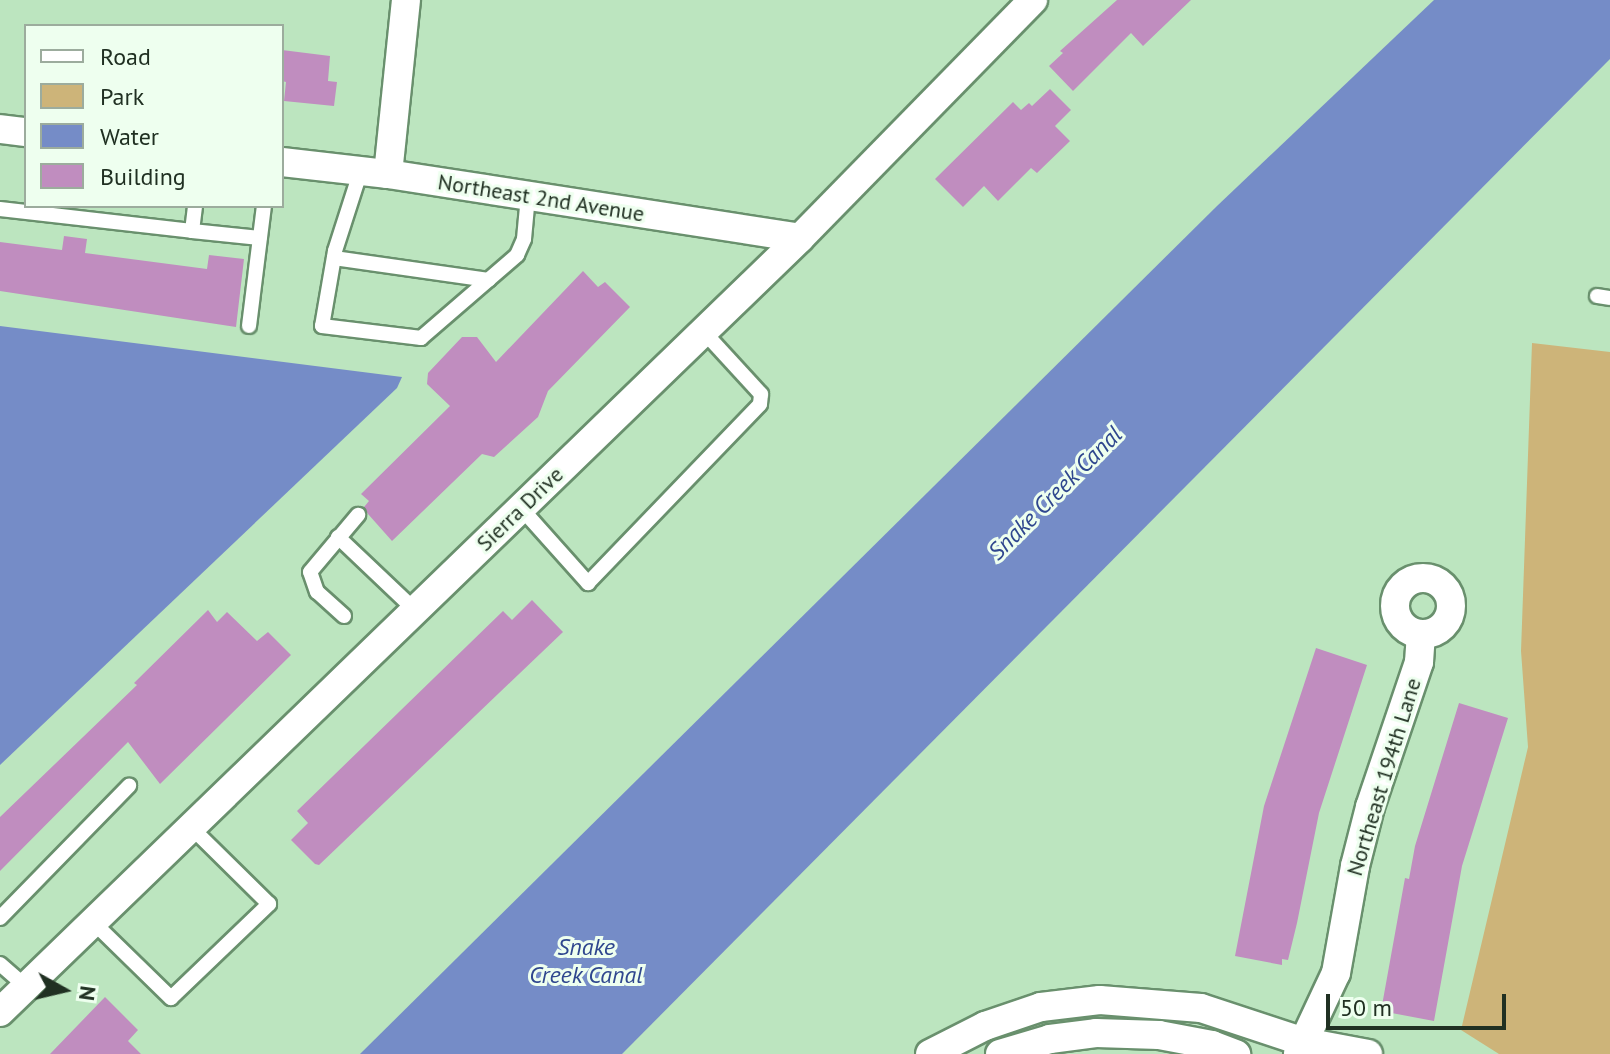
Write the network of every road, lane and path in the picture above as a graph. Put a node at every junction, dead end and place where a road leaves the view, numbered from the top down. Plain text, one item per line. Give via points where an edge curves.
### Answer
1 (406, 0) edge
2 (1033, 0) edge
3 (0, 129) edge
4 (24, 132) edge
5 (284, 162) edge
6 (374, 174) junction
7 (528, 196) junction
8 (195, 208) edge
9 (264, 208) edge
10 (0, 209) edge
11 (192, 231) junction
12 (260, 238) junction
13 (800, 238) junction
14 (334, 258) junction
15 (488, 280) junction
16 (249, 326) dead end
17 (703, 331) junction
18 (521, 508) junction
19 (358, 515) dead end
20 (338, 537) junction
21 (416, 611) junction
22 (344, 616) dead end
23 (1421, 634) dead end
24 (129, 786) dead end
25 (193, 829) junction
26 (0, 918) edge
27 (93, 922) junction
28 (0, 964) edge
29 (26, 987) junction
30 (0, 1012) edge
31 (1310, 1050) edge
32 (930, 1054) edge
33 (1000, 1054) edge
34 (1236, 1054) edge
35 (1368, 1054) edge

1 - 6 street
2 - 13 street, Sierra Drive
3 - 4 street
5 - 6 street, Northeast 2nd Avenue
6 - 7 street, Northeast 2nd Avenue
6 - 14 lane via 350,206
7 - 13 street, Northeast 2nd Avenue
7 - 15 lane via 517,255
8 - 11 lane
9 - 12 lane
10 - 11 lane
11 - 12 lane
12 - 16 lane
13 - 17 street, Sierra Drive
14 - 15 lane
14 - 15 lane via 322,326 421,338
17 - 18 street, Sierra Drive
17 - 18 lane via 761,394 760,404 588,583
18 - 21 street, Sierra Drive
19 - 20 lane
20 - 21 lane
20 - 22 lane via 310,572 317,592
21 - 25 street, Sierra Drive
23 - 31 street, Northeast 194th Lane via 1419,662 1355,866 1336,973
24 - 26 lane
25 - 27 street, Sierra Drive
25 - 27 lane via 269,904 171,998
27 - 29 street, Sierra Drive
28 - 29 lane
29 - 30 street, Sierra Drive
31 - 32 street via 1201,1008 1100,1000 1041,1007 985,1026
31 - 35 street
33 - 34 street via 1096,1033 1159,1035

